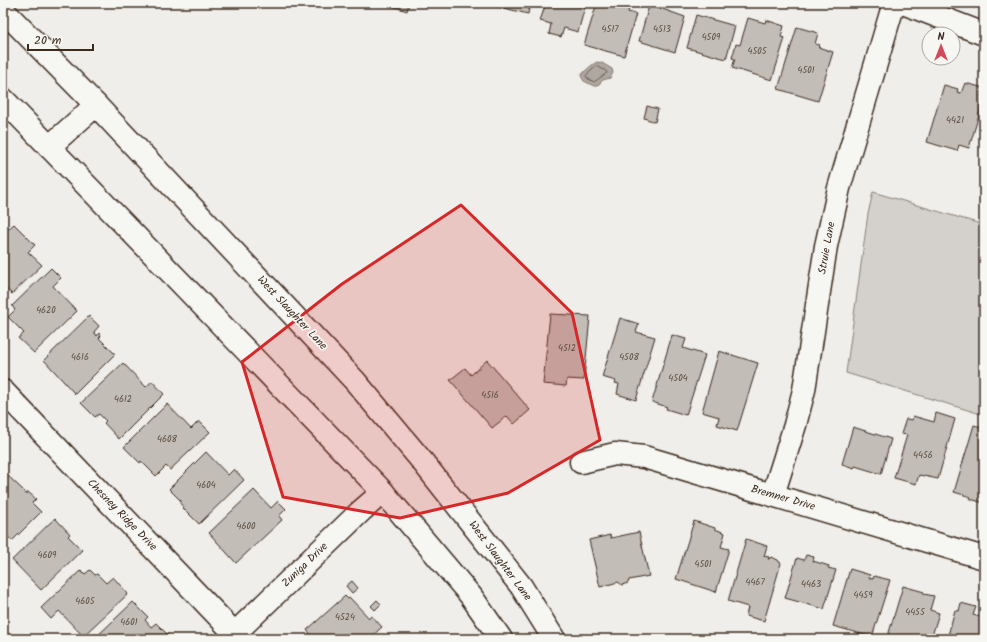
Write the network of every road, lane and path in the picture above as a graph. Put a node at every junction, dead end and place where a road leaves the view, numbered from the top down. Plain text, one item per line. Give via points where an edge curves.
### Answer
1 (894, 3) edge
2 (903, 3) edge
3 (3, 10) edge
4 (984, 34) edge
5 (3, 99) edge
6 (96, 105) junction
7 (50, 147) junction
8 (3, 391) edge
9 (581, 462) dead end
10 (383, 492) junction
11 (773, 495) junction
12 (984, 558) edge
13 (235, 637) edge
14 (501, 639) edge
15 (554, 639) edge

1 - 11 main road, Struie Lane via 841,180 832,219 804,390
2 - 4 main road
3 - 6 main road, West Slaughter Lane
5 - 7 main road
6 - 7 main road
6 - 15 main road, West Slaughter Lane via 355,381 521,586
7 - 10 main road
8 - 13 main road, Chesney Ridge Drive
9 - 11 main road, Bremner Drive via 615,454 644,457
10 - 13 main road, Zuniga Drive
10 - 14 main road via 471,596
11 - 12 main road, Bremner Drive

